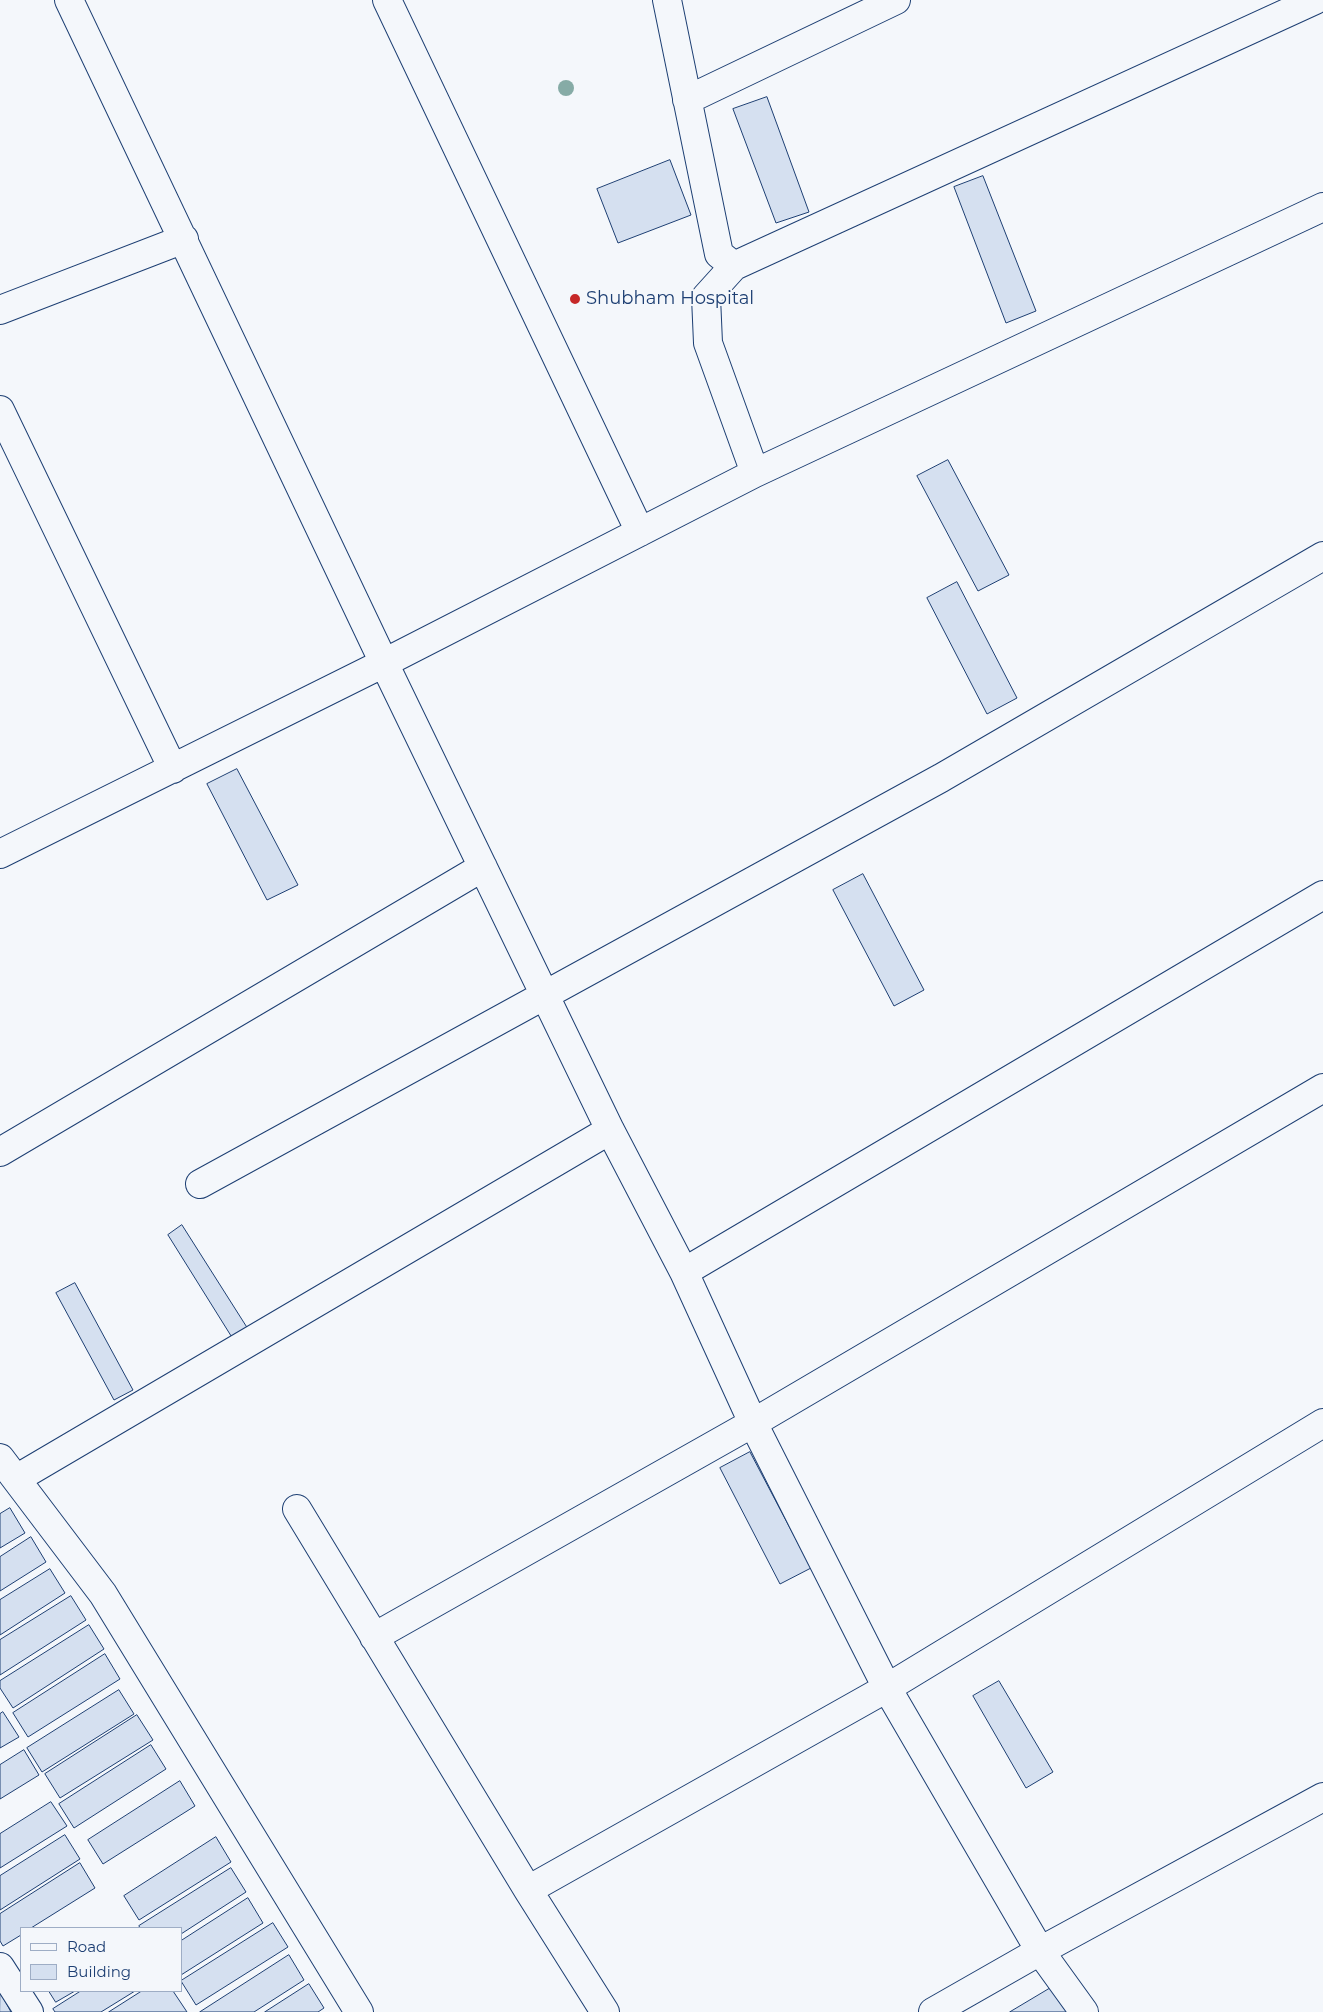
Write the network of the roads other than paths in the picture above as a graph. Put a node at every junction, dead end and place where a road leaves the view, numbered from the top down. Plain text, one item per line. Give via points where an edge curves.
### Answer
1 (69, 0) edge
2 (387, 0) edge
3 (667, 0) edge
4 (896, 0) edge
5 (1315, 0) edge
6 (687, 100) junction
7 (1323, 207) edge
8 (184, 239) junction
9 (734, 266) junction
10 (0, 310) edge
11 (0, 410) edge
12 (756, 472) junction
13 (640, 532) junction
14 (1323, 556) edge
15 (384, 664) junction
16 (173, 769) junction
17 (0, 854) edge
18 (483, 867) junction
19 (1323, 895) edge
20 (545, 995) junction
21 (1323, 1088) edge
22 (610, 1130) junction
23 (0, 1152) edge
24 (200, 1184) dead end
25 (684, 1272) junction
26 (753, 1423) junction
27 (1323, 1423) edge
28 (0, 1458) edge
29 (16, 1479) junction
30 (297, 1509) dead end
31 (374, 1637) junction
32 (887, 1688) junction
33 (1323, 1797) edge
34 (528, 1890) junction
35 (1040, 1951) junction
36 (0, 1967) edge
37 (29, 2012) edge
38 (359, 2012) edge
39 (604, 2012) edge
40 (933, 2012) edge
41 (1084, 2012) edge

1 - 8 street
2 - 13 street
3 - 6 street
4 - 6 street
5 - 9 street
6 - 9 street via 719,254
7 - 12 street
8 - 10 street
8 - 15 street
9 - 12 street via 706,297 708,343
11 - 16 street
12 - 13 street
13 - 15 street
14 - 20 street via 941,778
15 - 16 street
15 - 18 street
16 - 17 street
18 - 20 street
18 - 23 street
19 - 25 street
20 - 22 street
20 - 24 street
21 - 26 street
22 - 25 street
22 - 29 street
25 - 26 street
26 - 31 street
26 - 32 street
27 - 32 street
28 - 29 street
29 - 38 street via 103,1594
30 - 31 street
31 - 34 street
32 - 34 street
32 - 35 street
33 - 35 street
34 - 39 street
35 - 40 street
35 - 41 street
36 - 37 street

